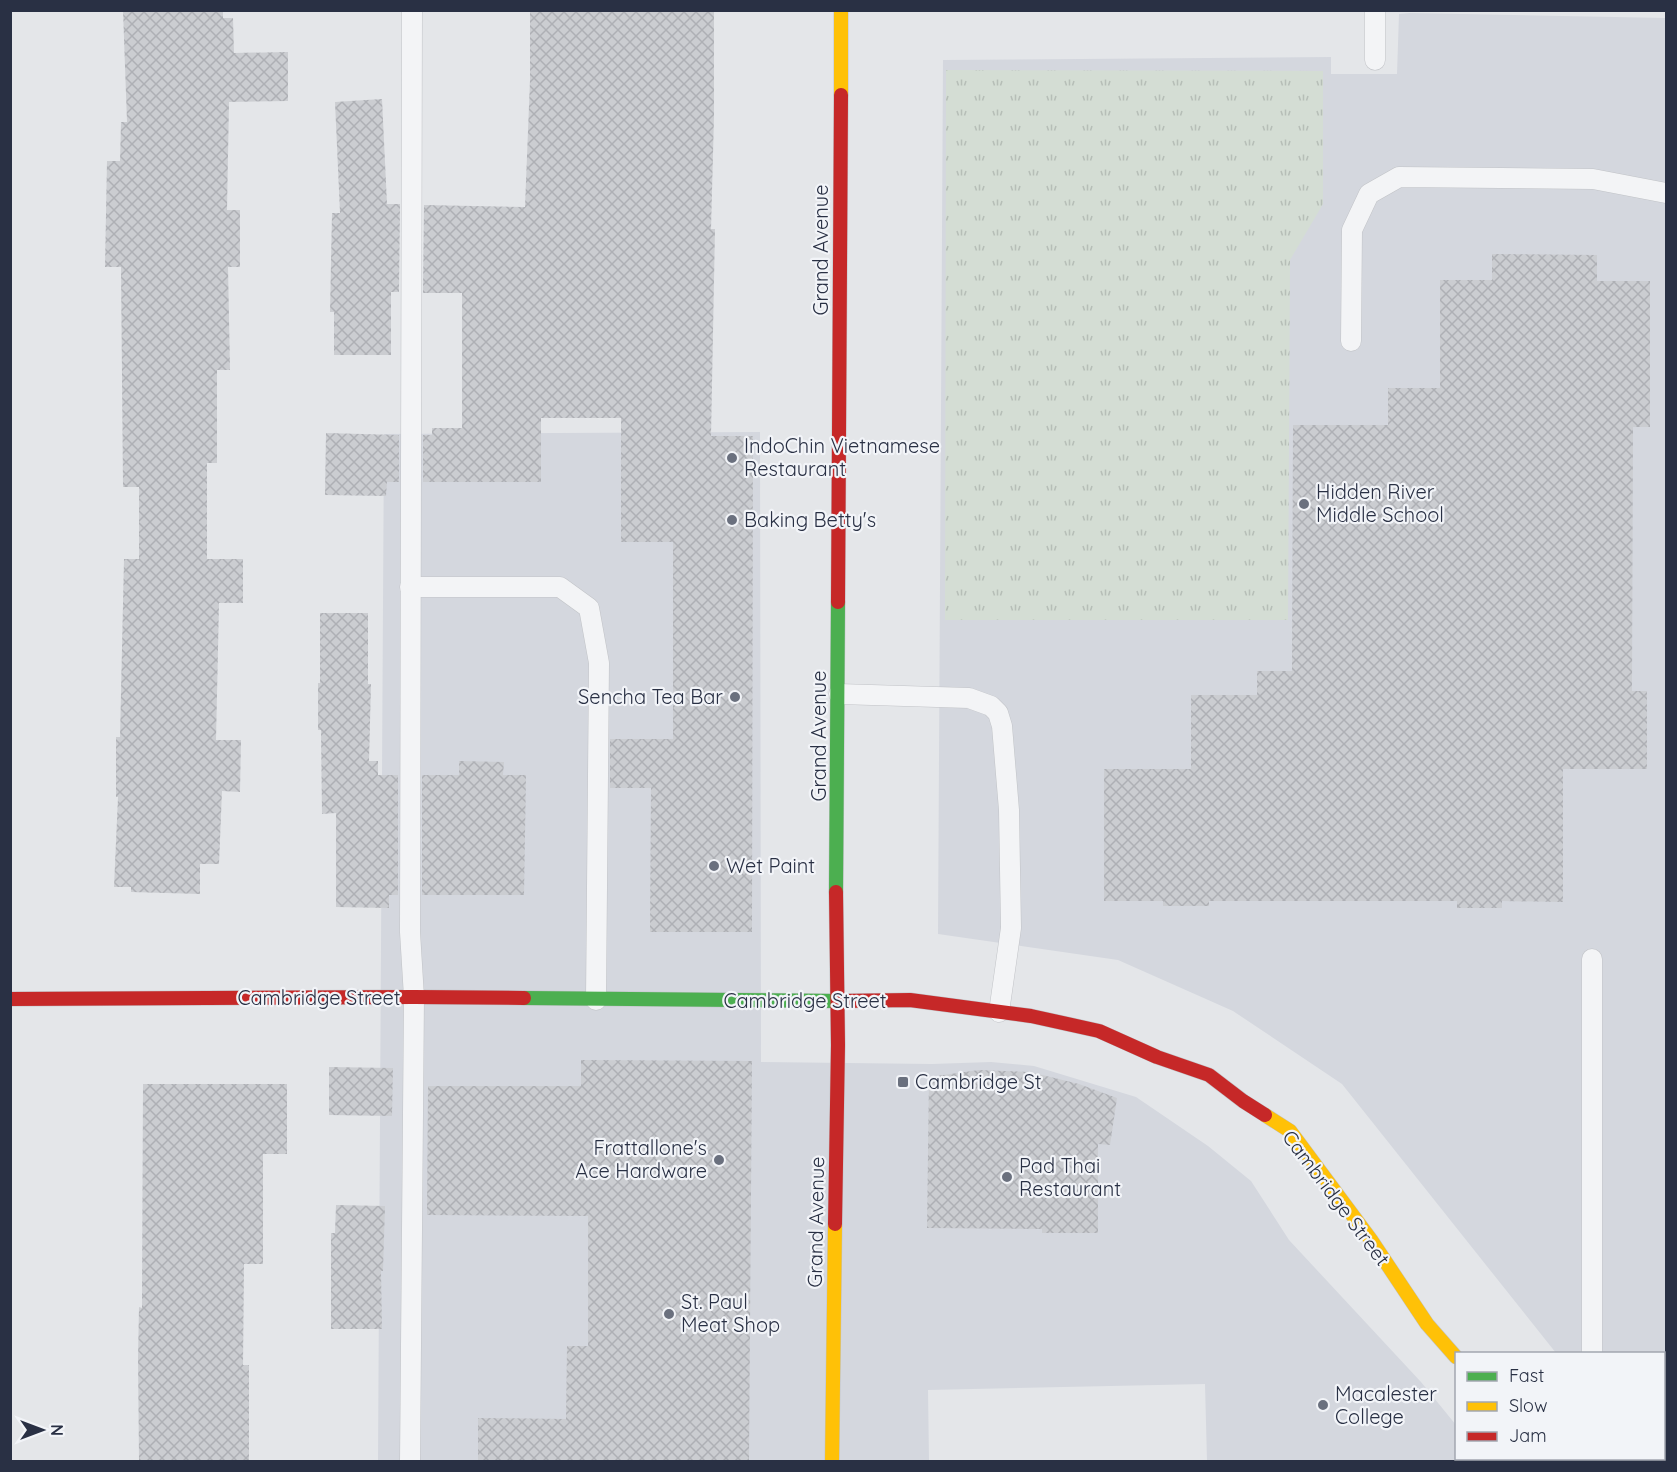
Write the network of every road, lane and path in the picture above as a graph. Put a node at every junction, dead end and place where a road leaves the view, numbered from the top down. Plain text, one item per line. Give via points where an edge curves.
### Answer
1 (412, 10) edge
2 (841, 10) edge
3 (1375, 10) edge
4 (1375, 60) dead end
5 (1666, 193) edge
6 (1351, 341) dead end
7 (410, 587) junction
8 (839, 694) junction
9 (1592, 959) dead end
10 (414, 997) junction
11 (10, 999) edge
12 (596, 1000) junction
13 (837, 1001) junction
14 (999, 1012) junction
15 (1592, 1352) edge
16 (1455, 1356) edge
17 (410, 1461) edge
18 (832, 1461) edge

1 - 7 lane
2 - 8 street, Grand Avenue
3 - 4 lane
5 - 6 lane via 1593,179 1399,177 1369,194 1352,230
7 - 10 lane via 410,932
7 - 12 lane via 560,587 589,608 599,663
8 - 13 street, Grand Avenue
8 - 14 lane via 969,698 991,706 998,713 1009,810 1011,928
9 - 15 lane
10 - 11 street, Cambridge Street
10 - 12 street, Cambridge Street
10 - 17 lane
12 - 13 street, Cambridge Street
13 - 14 street, Cambridge Street via 910,1000
13 - 18 street, Grand Avenue
14 - 16 street, Cambridge Street via 1099,1031 1209,1075 1290,1131 1427,1324

